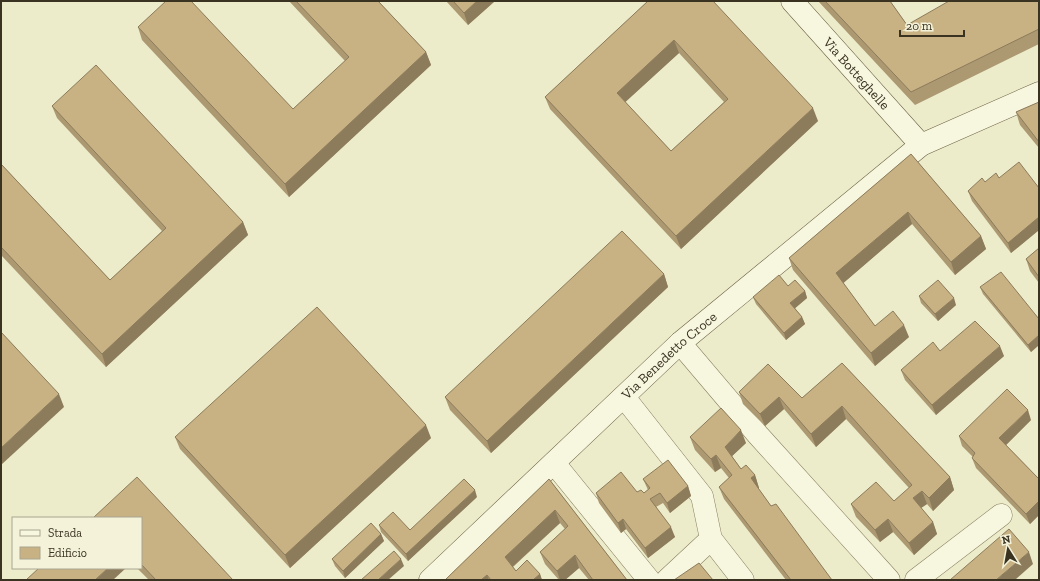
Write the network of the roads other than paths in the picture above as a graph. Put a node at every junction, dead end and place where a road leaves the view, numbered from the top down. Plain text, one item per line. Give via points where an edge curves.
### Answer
1 (792, 1) edge
2 (1039, 93) edge
3 (921, 145) junction
4 (680, 344) junction
5 (624, 397) junction
6 (554, 462) junction
7 (1001, 514) dead end
8 (711, 539) junction
9 (430, 580) edge
10 (649, 580) edge
11 (667, 580) edge
12 (743, 580) edge
13 (889, 580) edge
14 (916, 580) edge

1 - 3 main road, Via Botteghelle
2 - 3 main road, Via Benedetto Croce
3 - 4 main road, Via Benedetto Croce
4 - 5 main road, Via Benedetto Croce
4 - 13 main road via 763,441
5 - 6 main road, Via Benedetto Croce
5 - 8 main road via 702,496
6 - 9 main road, Via Benedetto Croce
6 - 10 main road
7 - 14 main road
8 - 11 main road
8 - 12 main road

